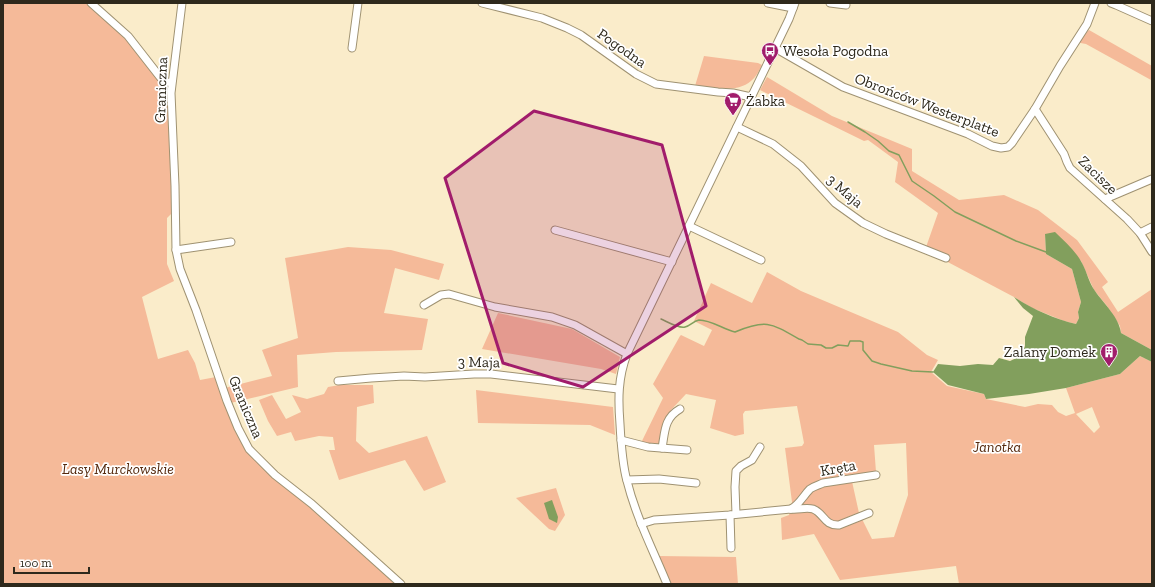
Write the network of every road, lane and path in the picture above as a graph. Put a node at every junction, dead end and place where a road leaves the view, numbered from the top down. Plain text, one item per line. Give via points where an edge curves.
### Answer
1 (91, 3) edge
2 (182, 3) edge
3 (358, 3) edge
4 (482, 3) edge
5 (768, 3) edge
6 (830, 3) edge
7 (1095, 3) edge
8 (1111, 3) edge
9 (846, 5) dead end
10 (794, 6) edge
11 (1152, 21) edge
12 (352, 48) dead end
13 (775, 48) junction
14 (171, 82) junction
15 (751, 97) junction
16 (1035, 109) junction
17 (737, 127) junction
18 (1152, 178) edge
19 (1105, 199) junction
20 (689, 226) junction
21 (1152, 227) edge
22 (555, 230) dead end
23 (1140, 233) junction
24 (231, 242) dead end
25 (176, 250) junction
26 (1152, 252) edge
27 (946, 258) dead end
28 (761, 260) dead end
29 (672, 262) junction
30 (424, 305) dead end
31 (627, 354) junction
32 (338, 381) dead end
33 (618, 389) junction
34 (680, 408) dead end
35 (621, 440) junction
36 (760, 446) dead end
37 (662, 448) junction
38 (687, 450) dead end
39 (876, 475) dead end
40 (627, 480) junction
41 (696, 483) dead end
42 (791, 509) junction
43 (869, 513) dead end
44 (733, 515) junction
45 (641, 524) junction
46 (731, 548) dead end
47 (401, 584) edge
48 (667, 584) edge

1 - 14 street via 128,36 164,81
2 - 14 street, Graniczna
3 - 12 street
4 - 15 street, Pogodna via 542,18 568,28 636,74 656,84
5 - 10 street
6 - 9 street
7 - 16 street, Obrońców Westerplatte via 1087,24
8 - 11 street
10 - 13 street
13 - 15 street
13 - 16 street, Obrońców Westerplatte via 843,87 968,134 992,146 1001,148 1012,143
14 - 25 street, Graniczna
15 - 17 street
16 - 19 street, Zacisze via 1070,168
17 - 20 street
17 - 27 street, 3 Maja via 773,144 801,166 835,203 863,223
18 - 19 street
19 - 23 street, Zacisze
20 - 28 street
20 - 29 street
21 - 23 street
22 - 29 street
23 - 26 street, Zacisze
24 - 25 street
25 - 47 street, Graniczna via 227,401 249,450
29 - 31 street
30 - 31 street via 441,295 449,294 495,307 552,317 575,325
31 - 33 street
32 - 33 street, 3 Maja via 491,374
33 - 35 street
34 - 37 street via 669,417
35 - 37 street
35 - 40 street
36 - 44 street via 752,460 736,471
37 - 38 street
39 - 42 street, Kręta via 823,483 811,489
40 - 41 street via 659,479
40 - 45 street
42 - 43 street via 811,508 828,523 835,525
42 - 44 street
44 - 45 street via 654,520
44 - 46 street
45 - 48 street

